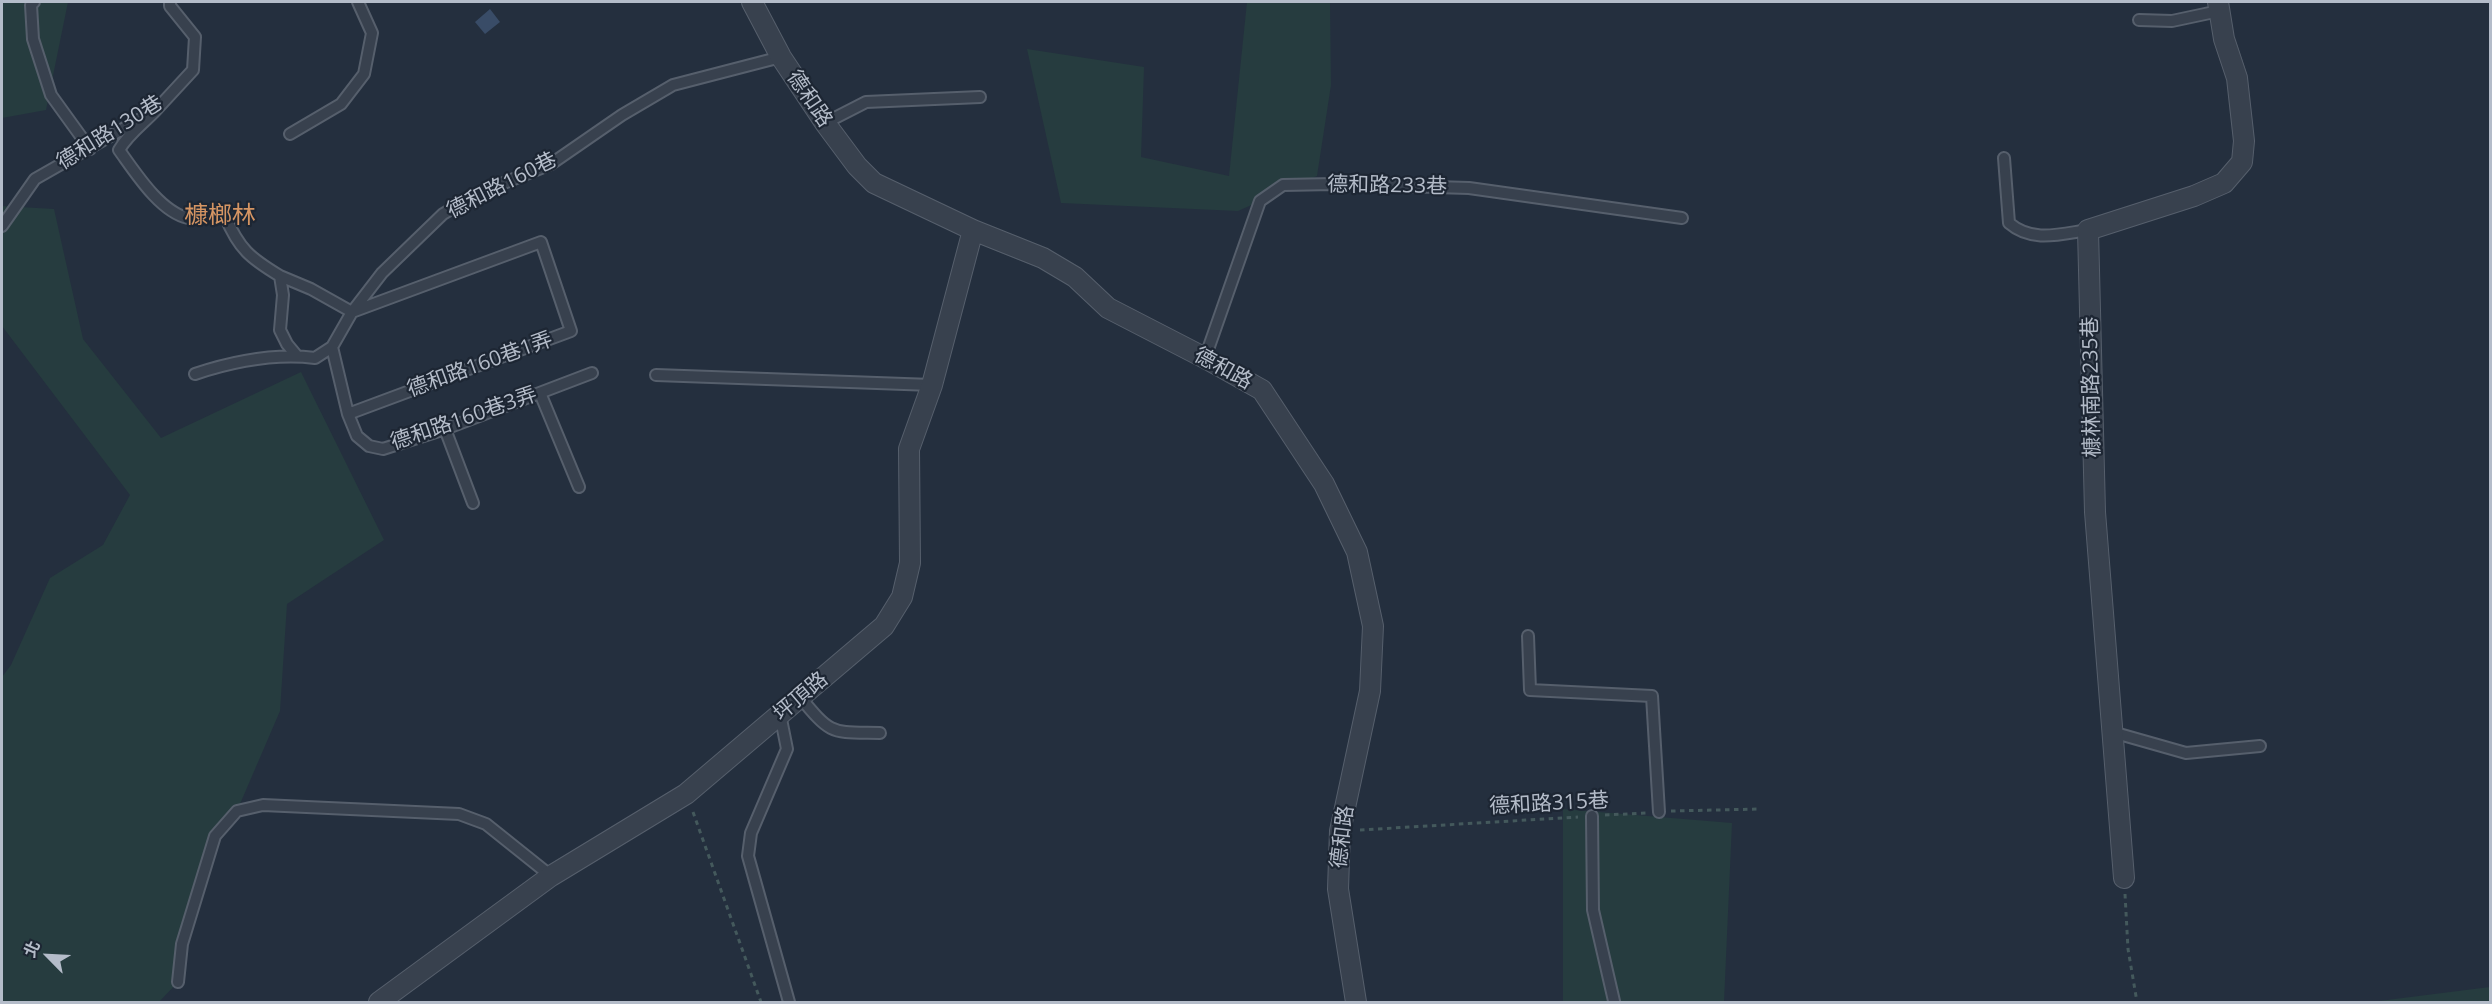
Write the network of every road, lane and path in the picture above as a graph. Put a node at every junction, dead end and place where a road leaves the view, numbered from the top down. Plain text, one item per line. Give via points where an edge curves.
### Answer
1 (34, 2) edge
2 (170, 2) edge
3 (358, 2) edge
4 (752, 2) edge
5 (2218, 6) edge
6 (2139, 20) dead end
7 (781, 57) junction
8 (980, 97) dead end
9 (156, 110) junction
10 (825, 123) junction
11 (290, 134) dead end
12 (90, 149) junction
13 (2004, 158) dead end
14 (1682, 218) dead end
15 (2, 226) edge
16 (973, 230) junction
17 (2088, 231) junction
18 (280, 276) junction
19 (352, 312) junction
20 (332, 347) junction
21 (297, 356) junction
22 (1206, 358) junction
23 (592, 373) dead end
24 (195, 374) dead end
25 (656, 375) dead end
26 (932, 385) junction
27 (540, 393) junction
28 (348, 414) junction
29 (445, 429) junction
30 (579, 487) dead end
31 (473, 503) dead end
32 (1528, 636) dead end
33 (800, 697) junction
34 (780, 714) junction
35 (2112, 732) junction
36 (880, 733) dead end
37 (2260, 746) dead end
38 (686, 794) junction
39 (1760, 809) dead end
40 (1659, 812) junction
41 (1592, 816) junction
42 (1340, 831) junction
43 (551, 876) junction
44 (2124, 878) joint
45 (178, 982) dead end
46 (1614, 1001) edge
47 (379, 1002) edge
48 (761, 1002) edge
49 (789, 1002) edge
50 (1356, 1002) edge
51 (2137, 1002) edge

1 - 12 lane via 33,39 51,95
2 - 9 lane, 德和路130巷 via 195,37 193,70
3 - 11 lane via 372,33 364,74 341,104
4 - 7 street, 德和路
5 - 6 lane via 2172,21
5 - 17 street via 2237,78 2244,141 2242,162 2224,183
7 - 10 street, 德和路
7 - 19 lane, 德和路160巷 via 673,85 621,115 551,164 479,193 443,214 382,273
8 - 10 lane via 866,102
9 - 12 lane, 德和路130巷
9 - 18 lane via 119,150 169,210 189,219 215,211 225,216 235,239 253,260
10 - 16 street, 德和路 via 874,183
12 - 15 lane, 德和路130巷 via 34,179
13 - 17 lane via 2009,223 2018,231 2035,236
14 - 22 lane, 德和路233巷 via 1469,188 1283,185 1260,201
16 - 22 street, 德和路 via 1043,258 1075,277 1108,308
16 - 26 street, 坪頂路
17 - 35 street, 槺林南路235巷 via 2095,512
18 - 19 lane
18 - 21 lane via 280,330
19 - 20 lane, 德和路160巷
19 - 28 lane, 德和路160巷1弄 via 541,242 571,331
20 - 21 lane via 315,358
20 - 28 lane, 德和路160巷3弄
21 - 24 lane via 233,362
22 - 42 street, 德和路 via 1262,390 1324,484 1357,552 1373,626 1370,691
23 - 27 lane, 德和路160巷3弄
25 - 26 lane
26 - 33 street, 坪頂路 via 909,449 910,563 902,597 884,626
27 - 29 lane, 德和路160巷3弄
27 - 30 lane
28 - 29 lane, 德和路160巷3弄 via 357,436 369,446 383,449
29 - 31 lane
32 - 40 lane via 1530,690 1653,696
33 - 34 street, 坪頂路
33 - 36 lane via 820,722 836,732
34 - 38 street, 坪頂路
34 - 49 lane via 787,749 751,833 748,856
35 - 37 lane via 2186,753
35 - 44 street, 槺林南路235巷
38 - 43 street, 坪頂路
38 - 48 path
39 - 40 path, 德和路315巷
40 - 41 path, 德和路315巷
41 - 42 path, 德和路315巷
41 - 46 lane via 1593,910
42 - 50 street, 德和路 via 1338,889
43 - 45 lane via 486,824 459,814 263,805 237,811 215,836 182,944
43 - 47 street, 坪頂路
44 - 51 path via 2128,949

